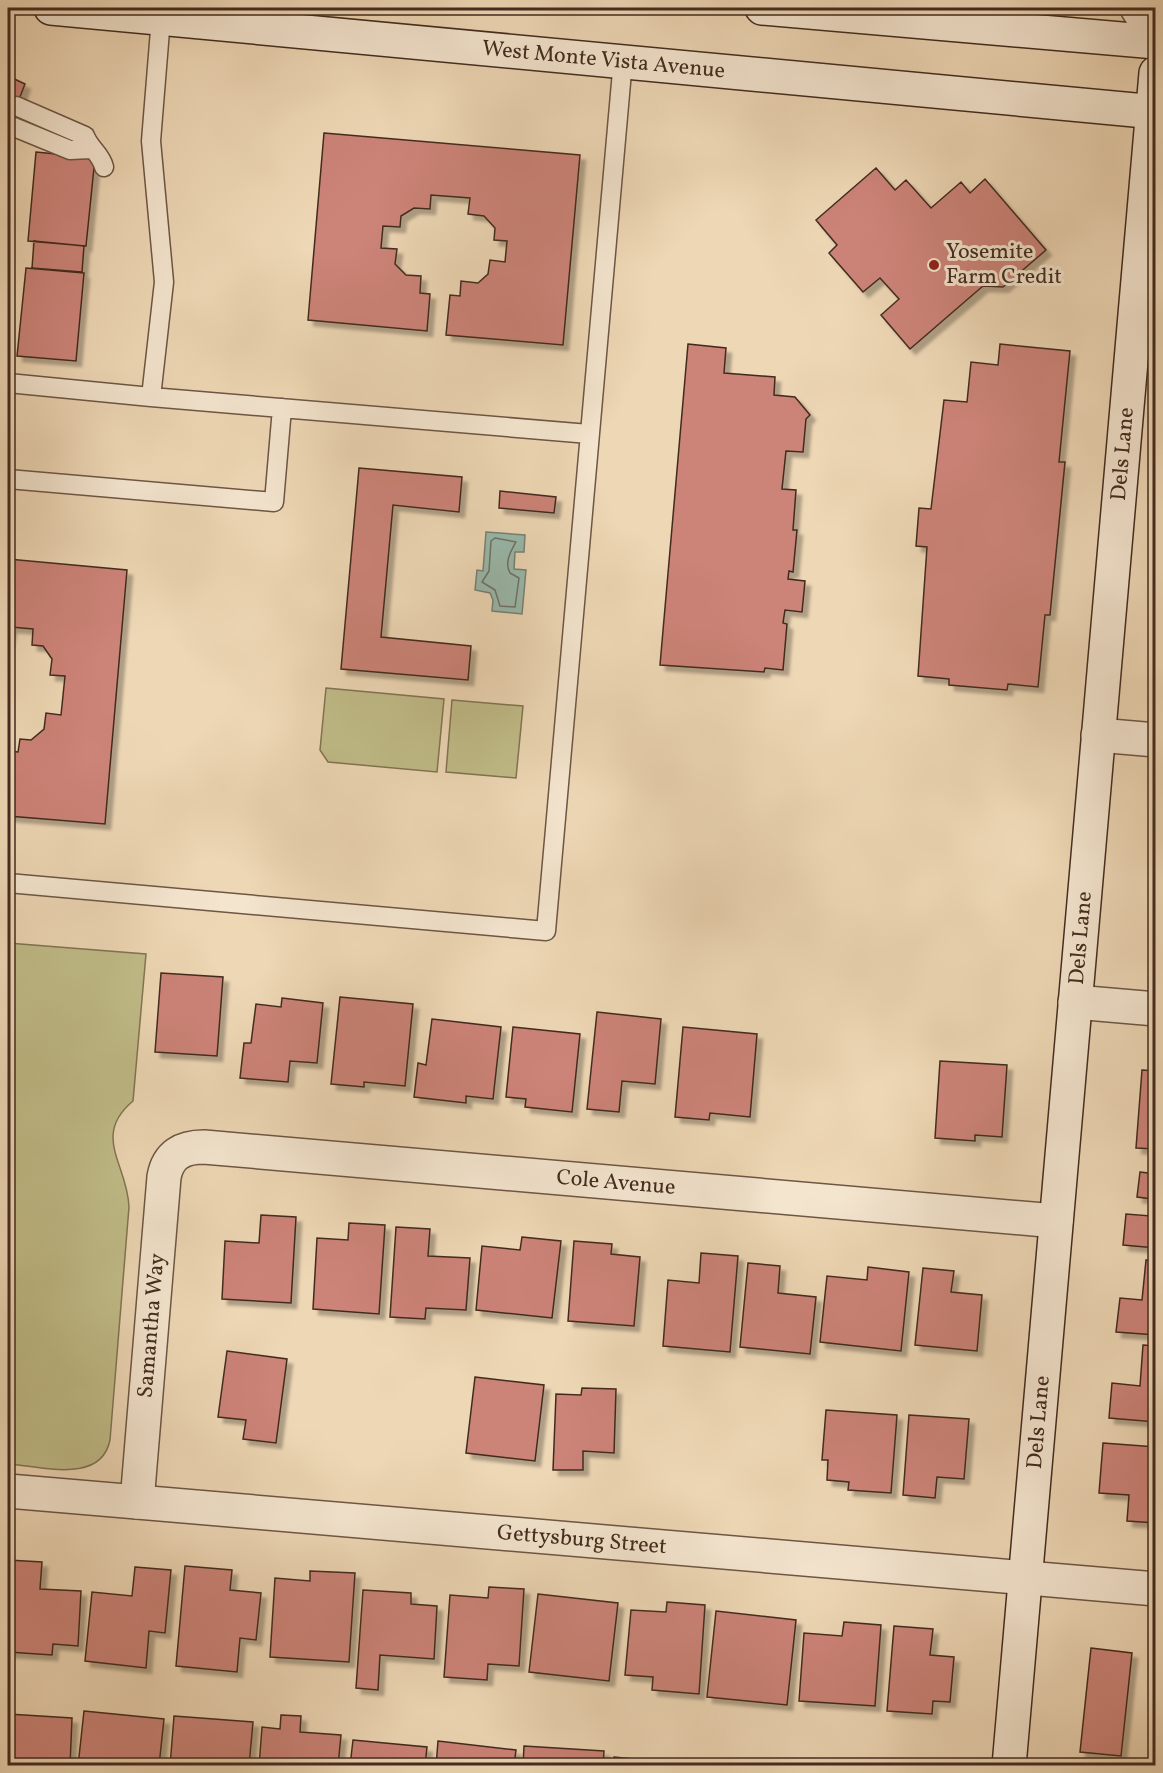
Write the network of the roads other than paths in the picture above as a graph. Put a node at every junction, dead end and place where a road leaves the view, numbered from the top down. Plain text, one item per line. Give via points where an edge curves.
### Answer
1 (51, 8) edge
2 (762, 8) edge
3 (1137, 8) edge
4 (161, 18) junction
5 (1155, 40) edge
6 (623, 60) junction
7 (1155, 73) edge
8 (16, 106) dead end
9 (1154, 112) edge
10 (9, 125) dead end
11 (90, 149) junction
12 (104, 168) dead end
13 (8, 383) edge
14 (151, 398) junction
15 (282, 408) junction
16 (589, 434) junction
17 (8, 479) edge
18 (1098, 735) junction
19 (1155, 740) edge
20 (8, 883) edge
21 (1075, 1002) junction
22 (1155, 1009) edge
23 (176, 1153) joint
24 (1056, 1221) junction
25 (8, 1491) edge
26 (137, 1502) junction
27 (1025, 1577) junction
28 (1155, 1589) edge
29 (1009, 1766) edge

1 - 4 street, West Monte Vista Avenue
2 - 5 street
3 - 5 street
4 - 6 street, West Monte Vista Avenue
4 - 14 lane via 151,141 164,282
6 - 9 street, West Monte Vista Avenue
6 - 16 lane
7 - 9 street, Dels Lane
8 - 11 lane via 85,136
9 - 18 street, Dels Lane
10 - 11 lane via 70,150
11 - 12 lane via 100,157
13 - 14 lane
14 - 15 lane
15 - 16 lane
15 - 17 lane via 274,502
16 - 20 lane via 546,931
18 - 19 street
18 - 21 street, Dels Lane
21 - 22 street
21 - 24 street, Dels Lane
23 - 24 street, Cole Avenue via 204,1147
23 - 26 street, Samantha Way via 167,1163 164,1177
24 - 27 street, Dels Lane
25 - 26 street, Gettysburg Street
26 - 27 street, Gettysburg Street
27 - 28 street, Gettysburg Street
27 - 29 street, Dels Lane

